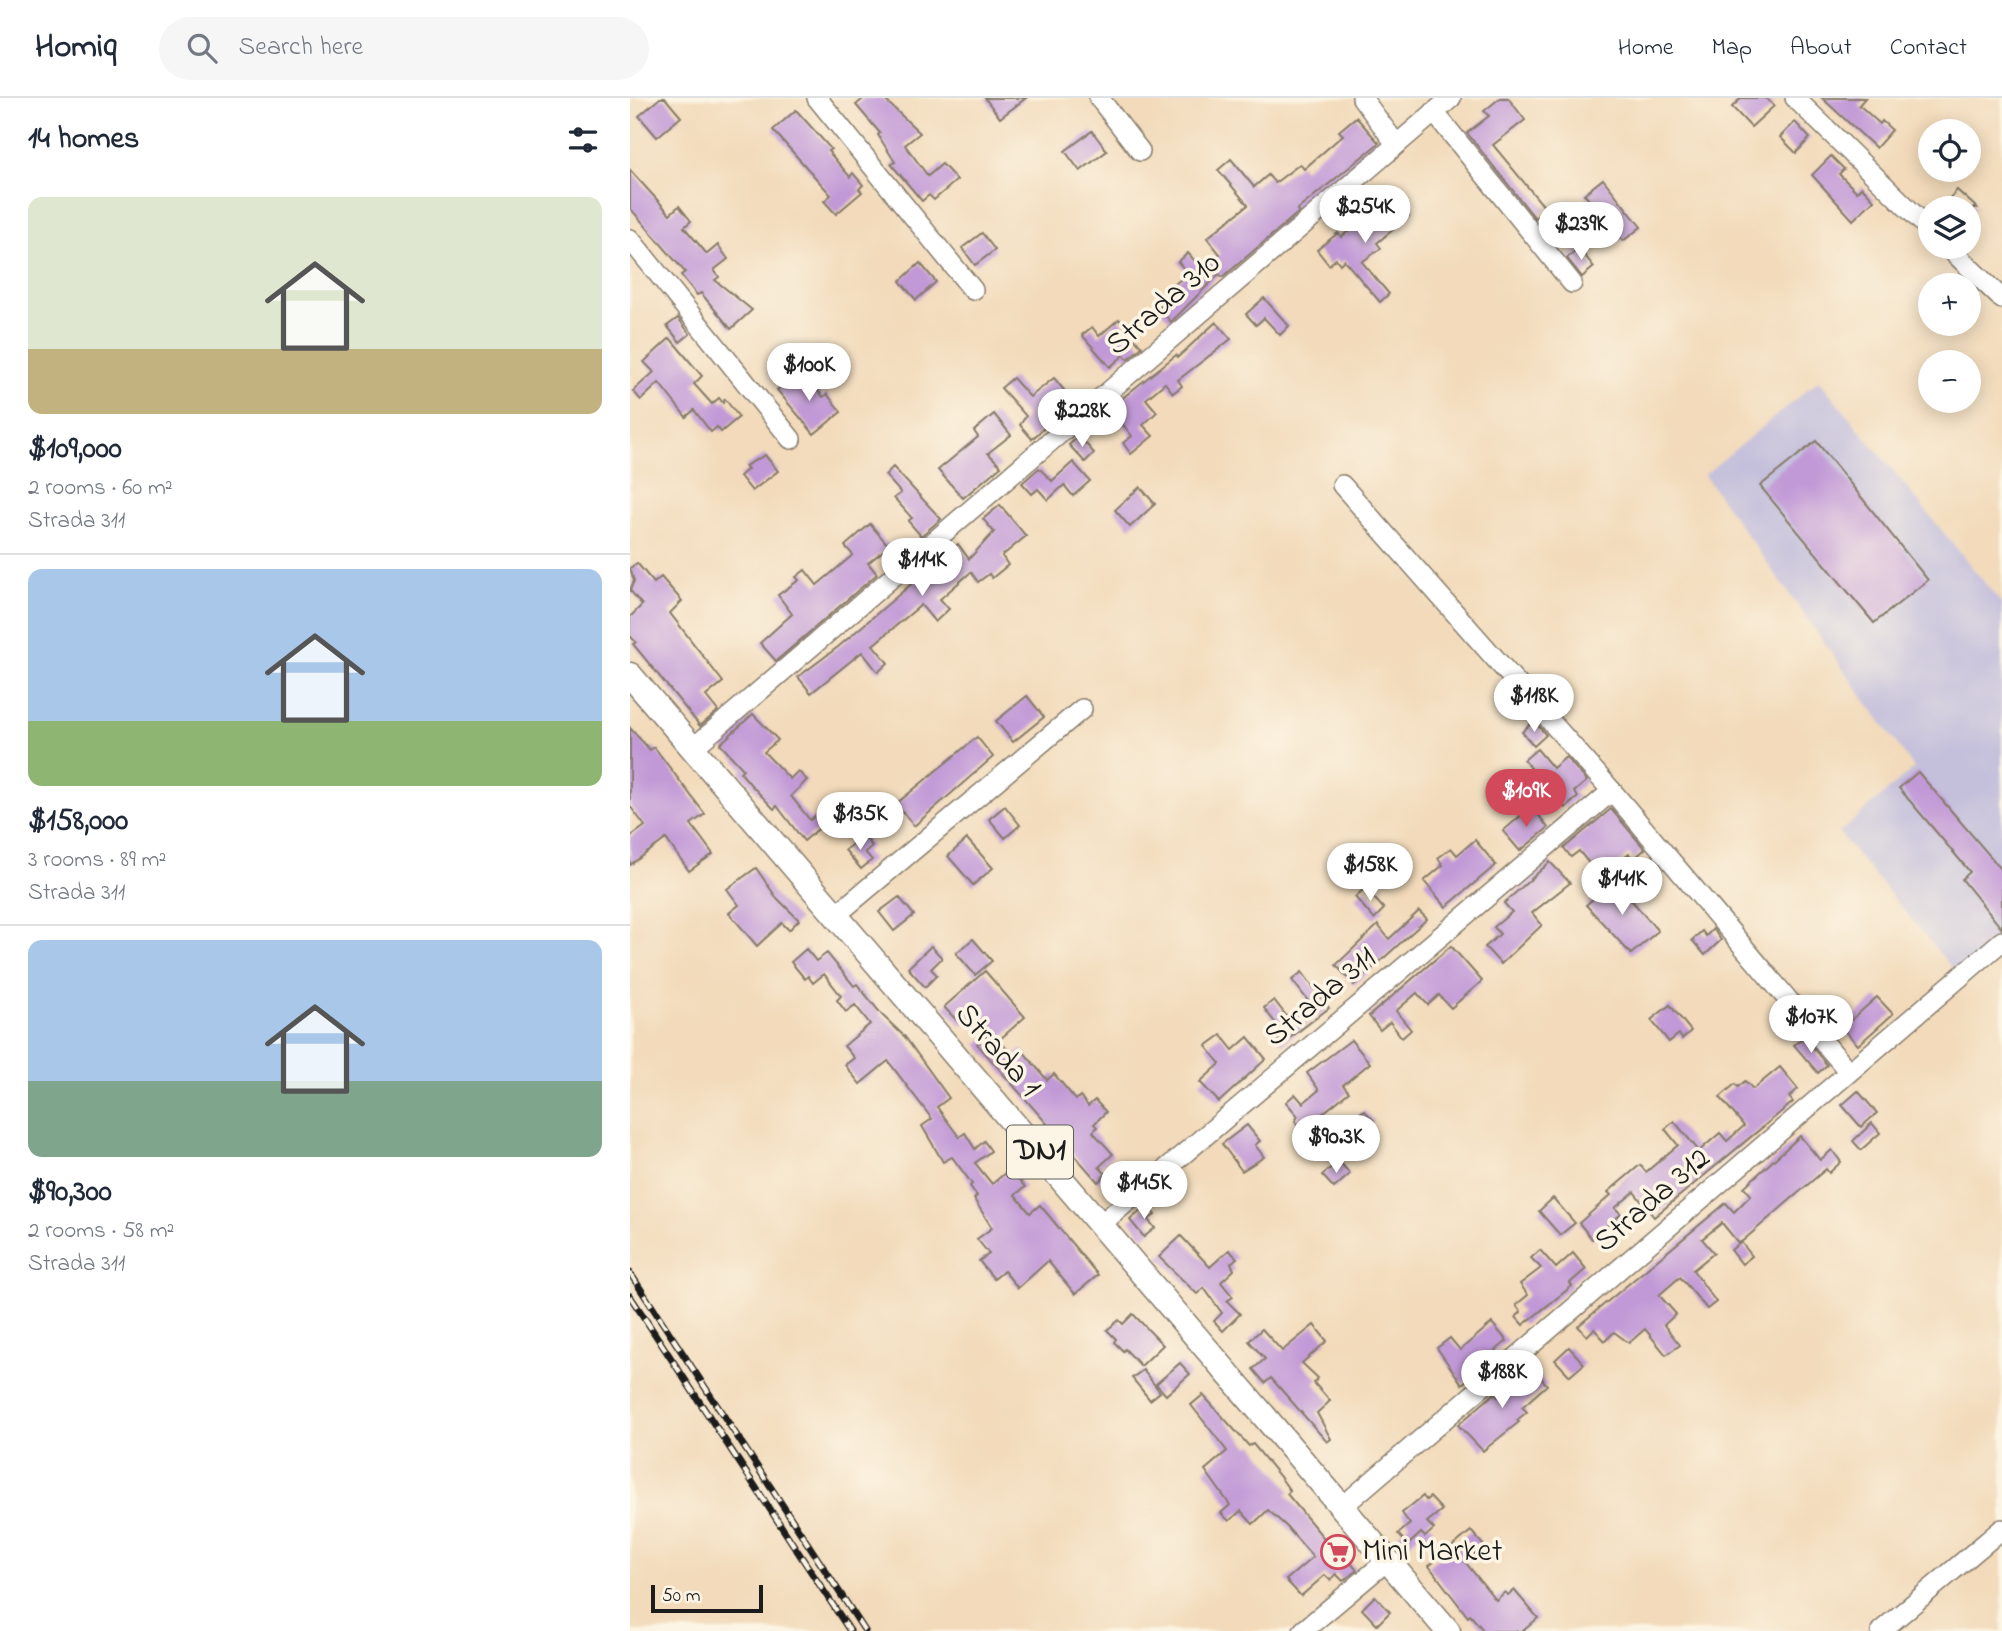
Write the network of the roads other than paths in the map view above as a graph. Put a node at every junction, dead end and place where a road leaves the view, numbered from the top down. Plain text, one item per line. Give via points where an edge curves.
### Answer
1 (817, 98) edge
2 (1099, 98) edge
3 (1362, 98) edge
4 (1451, 98) edge
5 (1795, 98) edge
6 (1434, 112) junction
7 (1396, 144) junction
8 (1140, 151) dead end
9 (1918, 218) edge
10 (630, 239) edge
11 (1960, 259) edge
12 (1572, 283) dead end
13 (973, 290) dead end
14 (2002, 299) edge
15 (791, 439) dead end
16 (1342, 485) dead end
17 (630, 675) edge
18 (1082, 709) dead end
19 (693, 748) junction
20 (1612, 792) junction
21 (836, 915) junction
22 (2002, 940) edge
23 (1849, 1072) junction
24 (1101, 1224) junction
25 (1343, 1506) junction
26 (2002, 1529) edge
27 (1389, 1559) junction
28 (1303, 1631) edge
29 (1448, 1631) edge
30 (1881, 1631) edge

1 - 13 street
2 - 8 street
3 - 7 street
4 - 6 street, Strada 310
5 - 9 street
6 - 7 street, Strada 310
6 - 12 street
7 - 19 street, Strada 310
10 - 15 street
11 - 14 street
16 - 20 street
17 - 19 main road, Strada 1 / DN1
18 - 21 street
19 - 21 main road, Strada 1 / DN1
20 - 23 street
20 - 24 street, Strada 311
21 - 24 main road, Strada 1 / DN1
22 - 23 street, Strada 312
23 - 25 street, Strada 312
24 - 25 main road, Strada 1 / DN1
25 - 27 main road, Strada 1 / DN1
26 - 30 street
27 - 28 street
27 - 29 main road, Strada 1 / DN1

